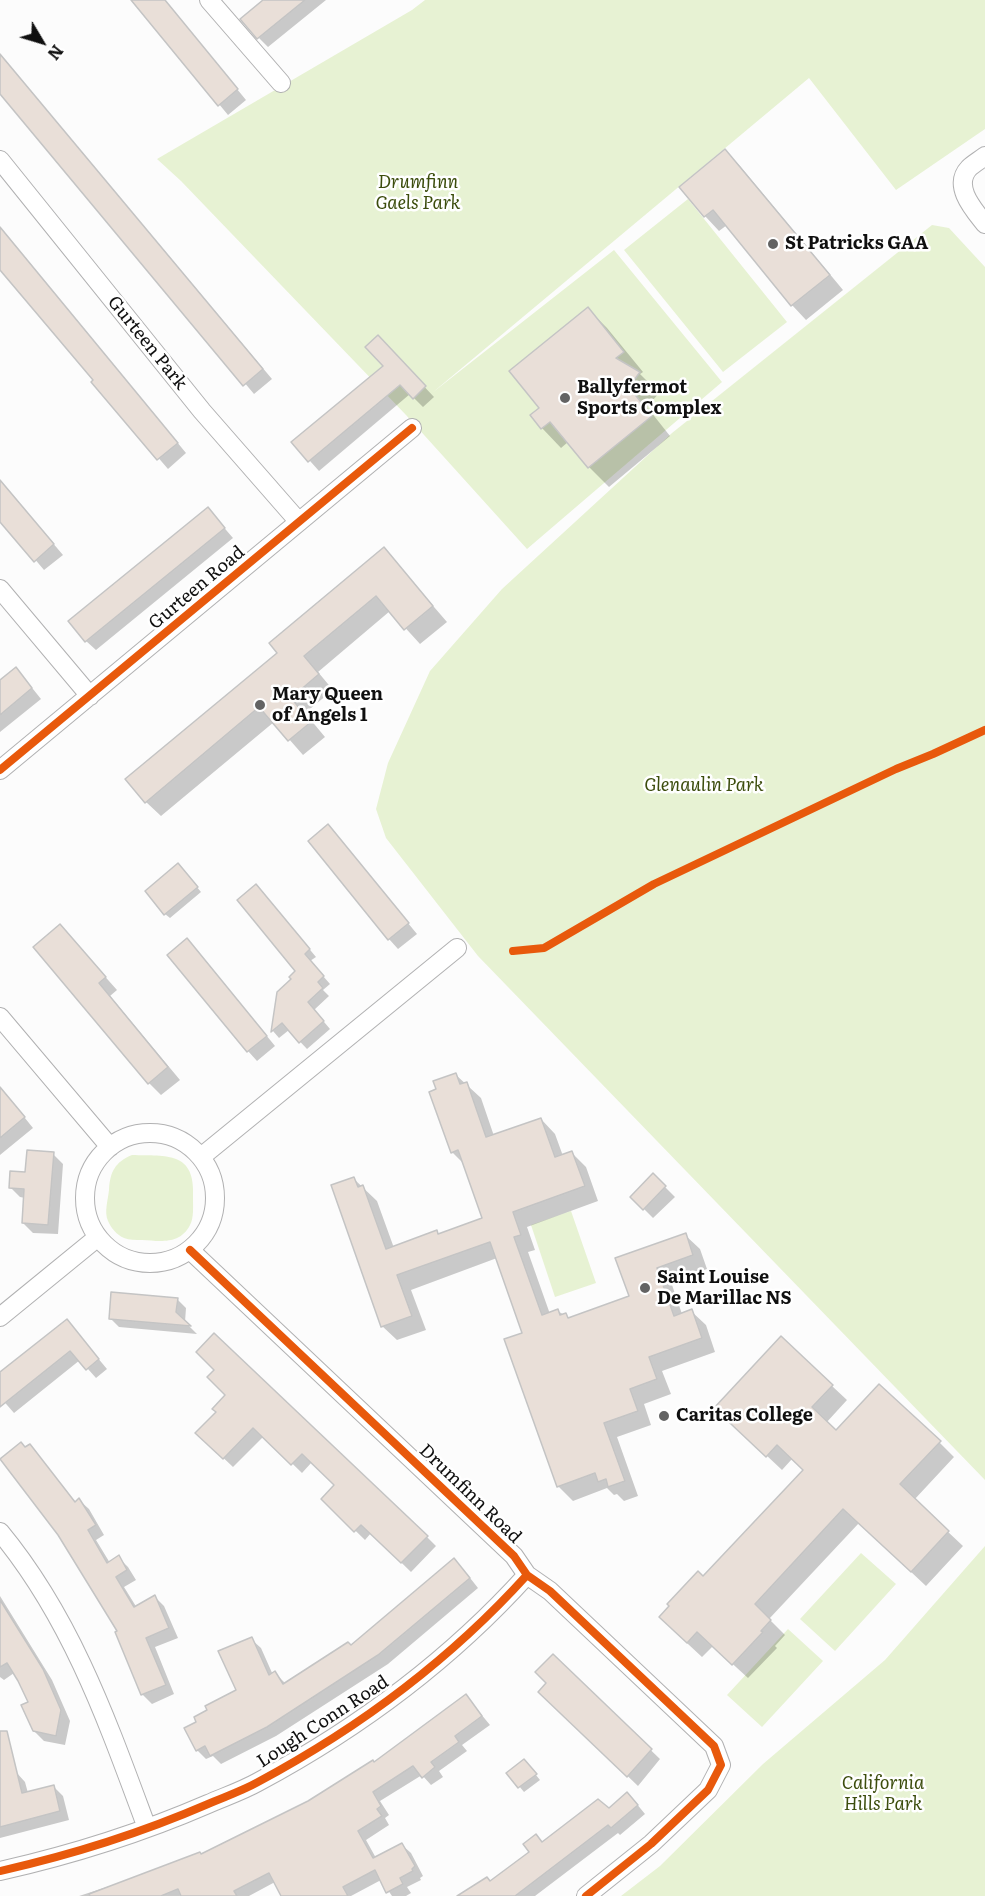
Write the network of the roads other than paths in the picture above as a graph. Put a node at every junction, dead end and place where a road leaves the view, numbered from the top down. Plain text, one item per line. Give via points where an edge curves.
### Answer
1 (209, 0) edge
2 (281, 83) dead end
3 (985, 156) edge
4 (0, 160) edge
5 (985, 224) edge
6 (412, 428) dead end
7 (299, 522) junction
8 (0, 589) edge
9 (90, 696) junction
10 (0, 770) edge
11 (457, 948) dead end
12 (0, 1017) edge
13 (110, 1147) junction
14 (201, 1157) junction
15 (98, 1237) junction
16 (190, 1250) junction
17 (0, 1317) edge
18 (0, 1532) edge
19 (527, 1575) junction
20 (147, 1828) junction
21 (0, 1871) edge
22 (586, 1896) edge

1 - 2 street
3 - 5 street via 968,169 963,183 967,201
4 - 7 street, Gurteen Park via 202,411
6 - 7 street, Gurteen Road
7 - 9 street, Gurteen Road
8 - 9 street
9 - 10 street, Gurteen Road
11 - 14 street
12 - 13 street
13 - 14 street via 127,1137 168,1135 186,1143
13 - 15 street via 96,1162 85,1200
14 - 16 street via 212,1175 216,1196 213,1216
15 - 16 street via 113,1252 152,1263
15 - 17 street
16 - 19 street, Drumfinn Road via 514,1556
18 - 20 street via 70,1639 102,1706
19 - 20 street, Lough Conn Road via 441,1659 321,1746 256,1783
19 - 22 street, Drumfinn Road via 550,1591 714,1746 721,1764 708,1790 651,1845
20 - 21 street, Lough Conn Road

